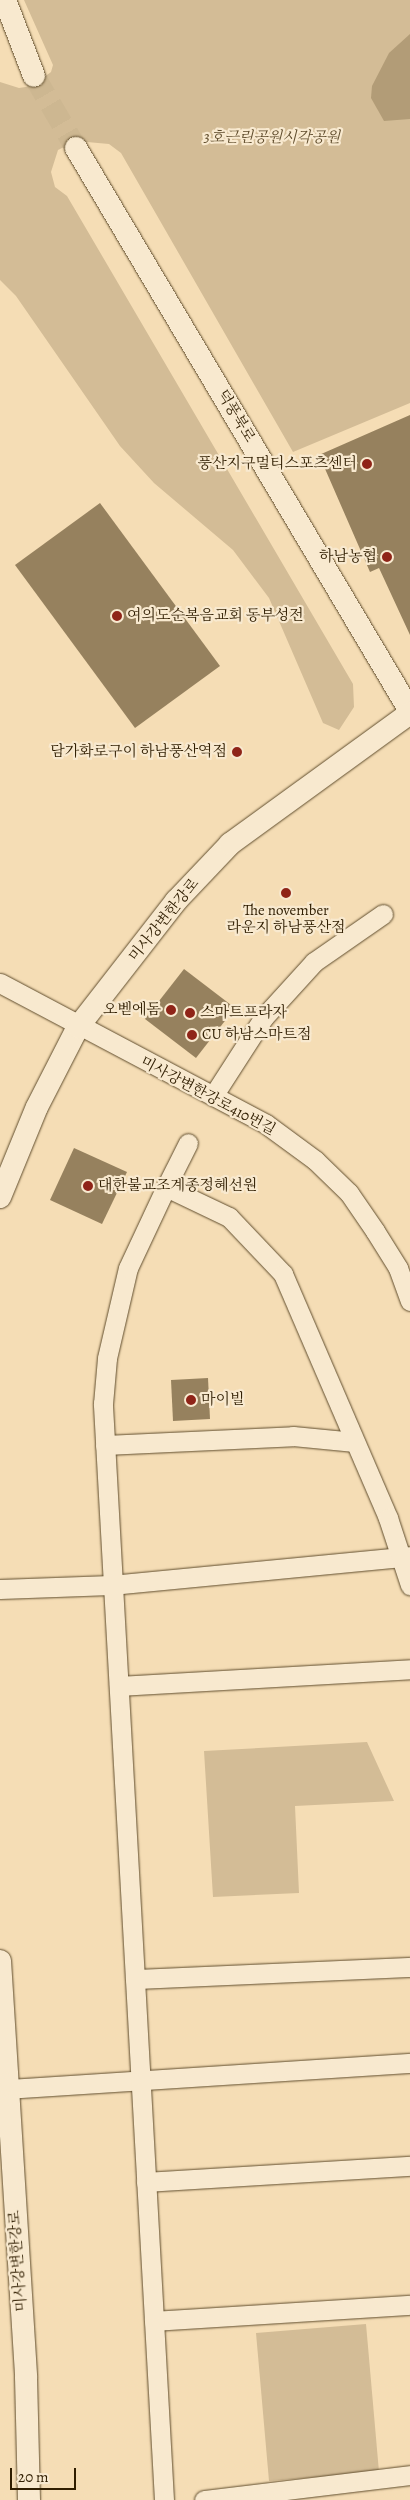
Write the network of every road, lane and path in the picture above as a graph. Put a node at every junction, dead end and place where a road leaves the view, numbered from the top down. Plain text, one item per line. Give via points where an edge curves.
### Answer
1 (5, 0) edge
2 (34, 76) tunnel mouth
3 (76, 148) tunnel mouth
4 (410, 712) edge
5 (383, 914) dead end
6 (0, 983) edge
7 (78, 1027) junction
8 (213, 1096) junction
9 (188, 1144) dead end
10 (166, 1187) junction
11 (0, 1197) edge
12 (410, 1301) edge
13 (355, 1442) junction
14 (105, 1445) junction
15 (406, 1558) edge
16 (111, 1585) junction
17 (410, 1585) edge
18 (0, 1590) edge
19 (410, 1669) edge
20 (119, 1686) junction
21 (0, 1961) edge
22 (410, 1967) edge
23 (135, 1979) junction
24 (410, 2063) edge
25 (141, 2080) junction
26 (7, 2088) junction
27 (410, 2166) edge
28 (146, 2182) junction
29 (410, 2305) edge
30 (154, 2322) junction
31 (410, 2475) edge
32 (29, 2500) edge
33 (164, 2500) edge
34 (204, 2500) edge

1 - 2 street
3 - 4 street, 덕풍북로
4 - 7 street, 미사강변한강로 via 230,844 176,901
5 - 8 street via 314,962 264,1017
6 - 7 street, 미사강변한강로410번길
7 - 8 street, 미사강변한강로410번길
7 - 11 street, 미사강변한강로 via 37,1107
8 - 12 street, 미사강변한강로410번길 via 266,1124 316,1160 349,1193 398,1268
9 - 10 street
10 - 13 street via 229,1217 283,1274
10 - 14 street via 128,1268 107,1358
13 - 14 street via 293,1436
13 - 15 street
14 - 16 street
15 - 16 street
15 - 17 street
16 - 18 street
16 - 20 street
19 - 20 street
20 - 23 street
21 - 26 street, 미사강변한강로
22 - 23 street
23 - 25 street
24 - 25 street
25 - 26 street
25 - 28 street
26 - 32 street, 미사강변한강로 via 28,2408
27 - 28 street
28 - 30 street
29 - 30 street
30 - 33 street
31 - 34 street

